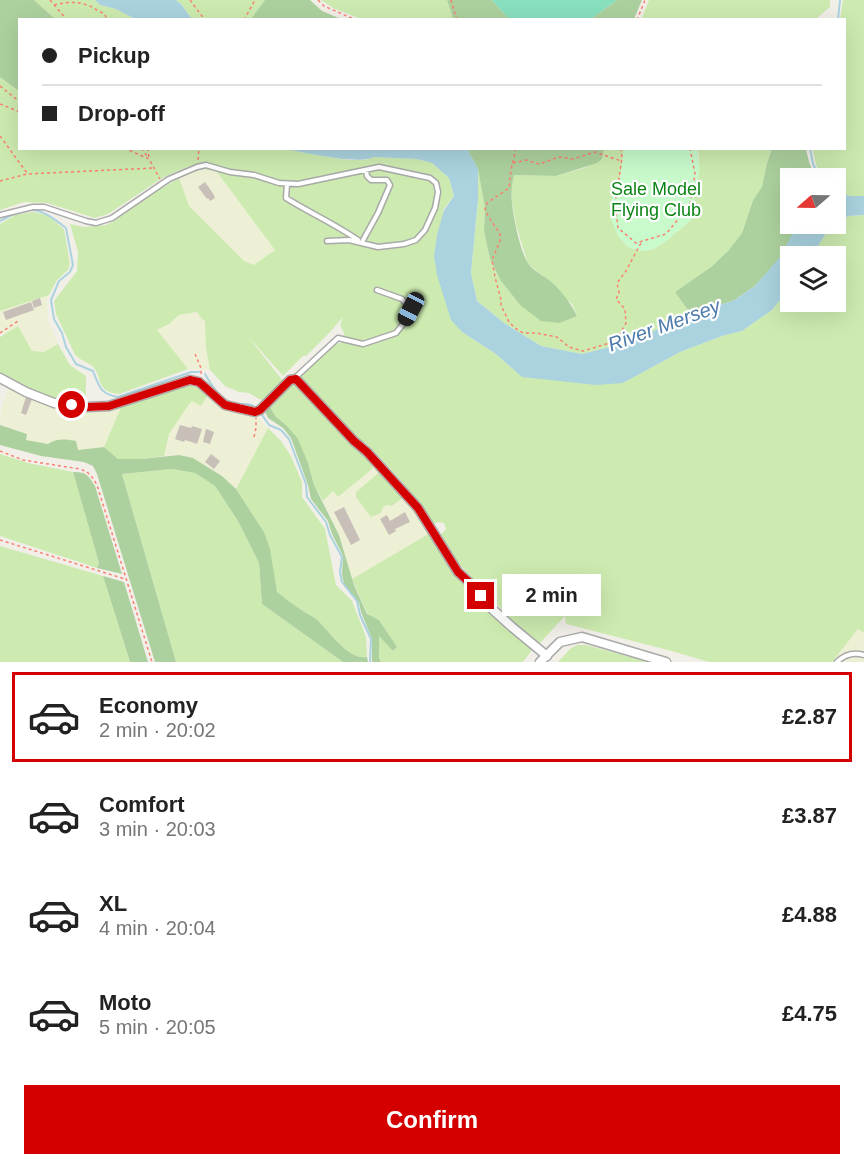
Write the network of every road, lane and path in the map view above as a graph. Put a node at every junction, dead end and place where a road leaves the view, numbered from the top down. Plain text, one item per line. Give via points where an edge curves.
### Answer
1 (50, 0) edge
2 (190, 0) edge
3 (255, 0) edge
4 (318, 0) edge
5 (451, 0) edge
6 (645, 0) edge
7 (54, 5) junction
8 (65, 18) edge
9 (106, 18) edge
10 (204, 18) edge
11 (245, 18) edge
12 (351, 18) edge
13 (457, 18) edge
14 (638, 18) edge
15 (0, 86) edge
16 (18, 100) edge
17 (0, 104) edge
18 (18, 111) edge
19 (0, 136) edge
20 (128, 150) edge
21 (143, 150) edge
22 (148, 150) edge
23 (199, 150) edge
24 (515, 150) edge
25 (621, 150) edge
26 (690, 150) edge
27 (149, 159) junction
28 (622, 162) junction
29 (513, 163) junction
30 (197, 167) junction
31 (154, 168) junction
32 (366, 170) junction
33 (27, 174) junction
34 (0, 181) edge
35 (162, 183) junction
36 (287, 184) junction
37 (0, 215) edge
38 (327, 241) dead end
39 (642, 241) junction
40 (362, 242) junction
41 (377, 290) dead end
42 (18, 321) dead end
43 (0, 333) edge
44 (195, 354) dead end
45 (0, 378) edge
46 (296, 379) junction
47 (198, 382) junction
48 (255, 412) junction
49 (254, 436) dead end
50 (0, 451) edge
51 (0, 540) edge
52 (126, 579) junction
53 (864, 655) edge
54 (544, 659) edge
55 (152, 662) edge
56 (666, 662) edge
57 (837, 662) edge

1 - 7 path
2 - 10 path
3 - 11 path
4 - 12 path
5 - 13 path
6 - 14 path
7 - 8 path
7 - 9 path via 79,2
15 - 16 path
17 - 18 path
19 - 33 path
20 - 27 path
21 - 27 path
22 - 27 path
23 - 30 path
24 - 29 path
25 - 28 path
26 - 39 path via 695,174 690,205 666,234
27 - 31 path
28 - 29 path via 595,153 573,159 559,157 539,164 526,160
28 - 39 path via 615,204 618,228 636,243
29 - 39 path via 509,188 487,202 485,209 500,234 492,260 501,305 522,333 557,338 583,351 613,342 626,323 625,309 616,299 617,283
30 - 35 lane
30 - 36 lane via 206,165
31 - 33 path
31 - 35 path
32 - 36 lane
32 - 40 lane via 371,180 387,180 390,185
32 - 40 lane via 379,167 430,178 438,192 431,218 416,240 378,247
33 - 34 path
35 - 37 lane via 112,218 96,223 44,207
36 - 40 lane via 286,198
38 - 40 lane
41 - 46 lane via 402,299 411,309 396,333 363,344 338,338
42 - 43 path
44 - 47 path via 201,368
45 - 47 street via 54,403 88,407 109,406 190,380
46 - 48 street
46 - 54 street via 418,508 458,572
47 - 48 street via 225,405
48 - 49 path
50 - 52 path via 23,460 80,469 92,476
51 - 52 path
52 - 55 path
53 - 57 lane via 852,653
54 - 56 street via 560,642 582,637

